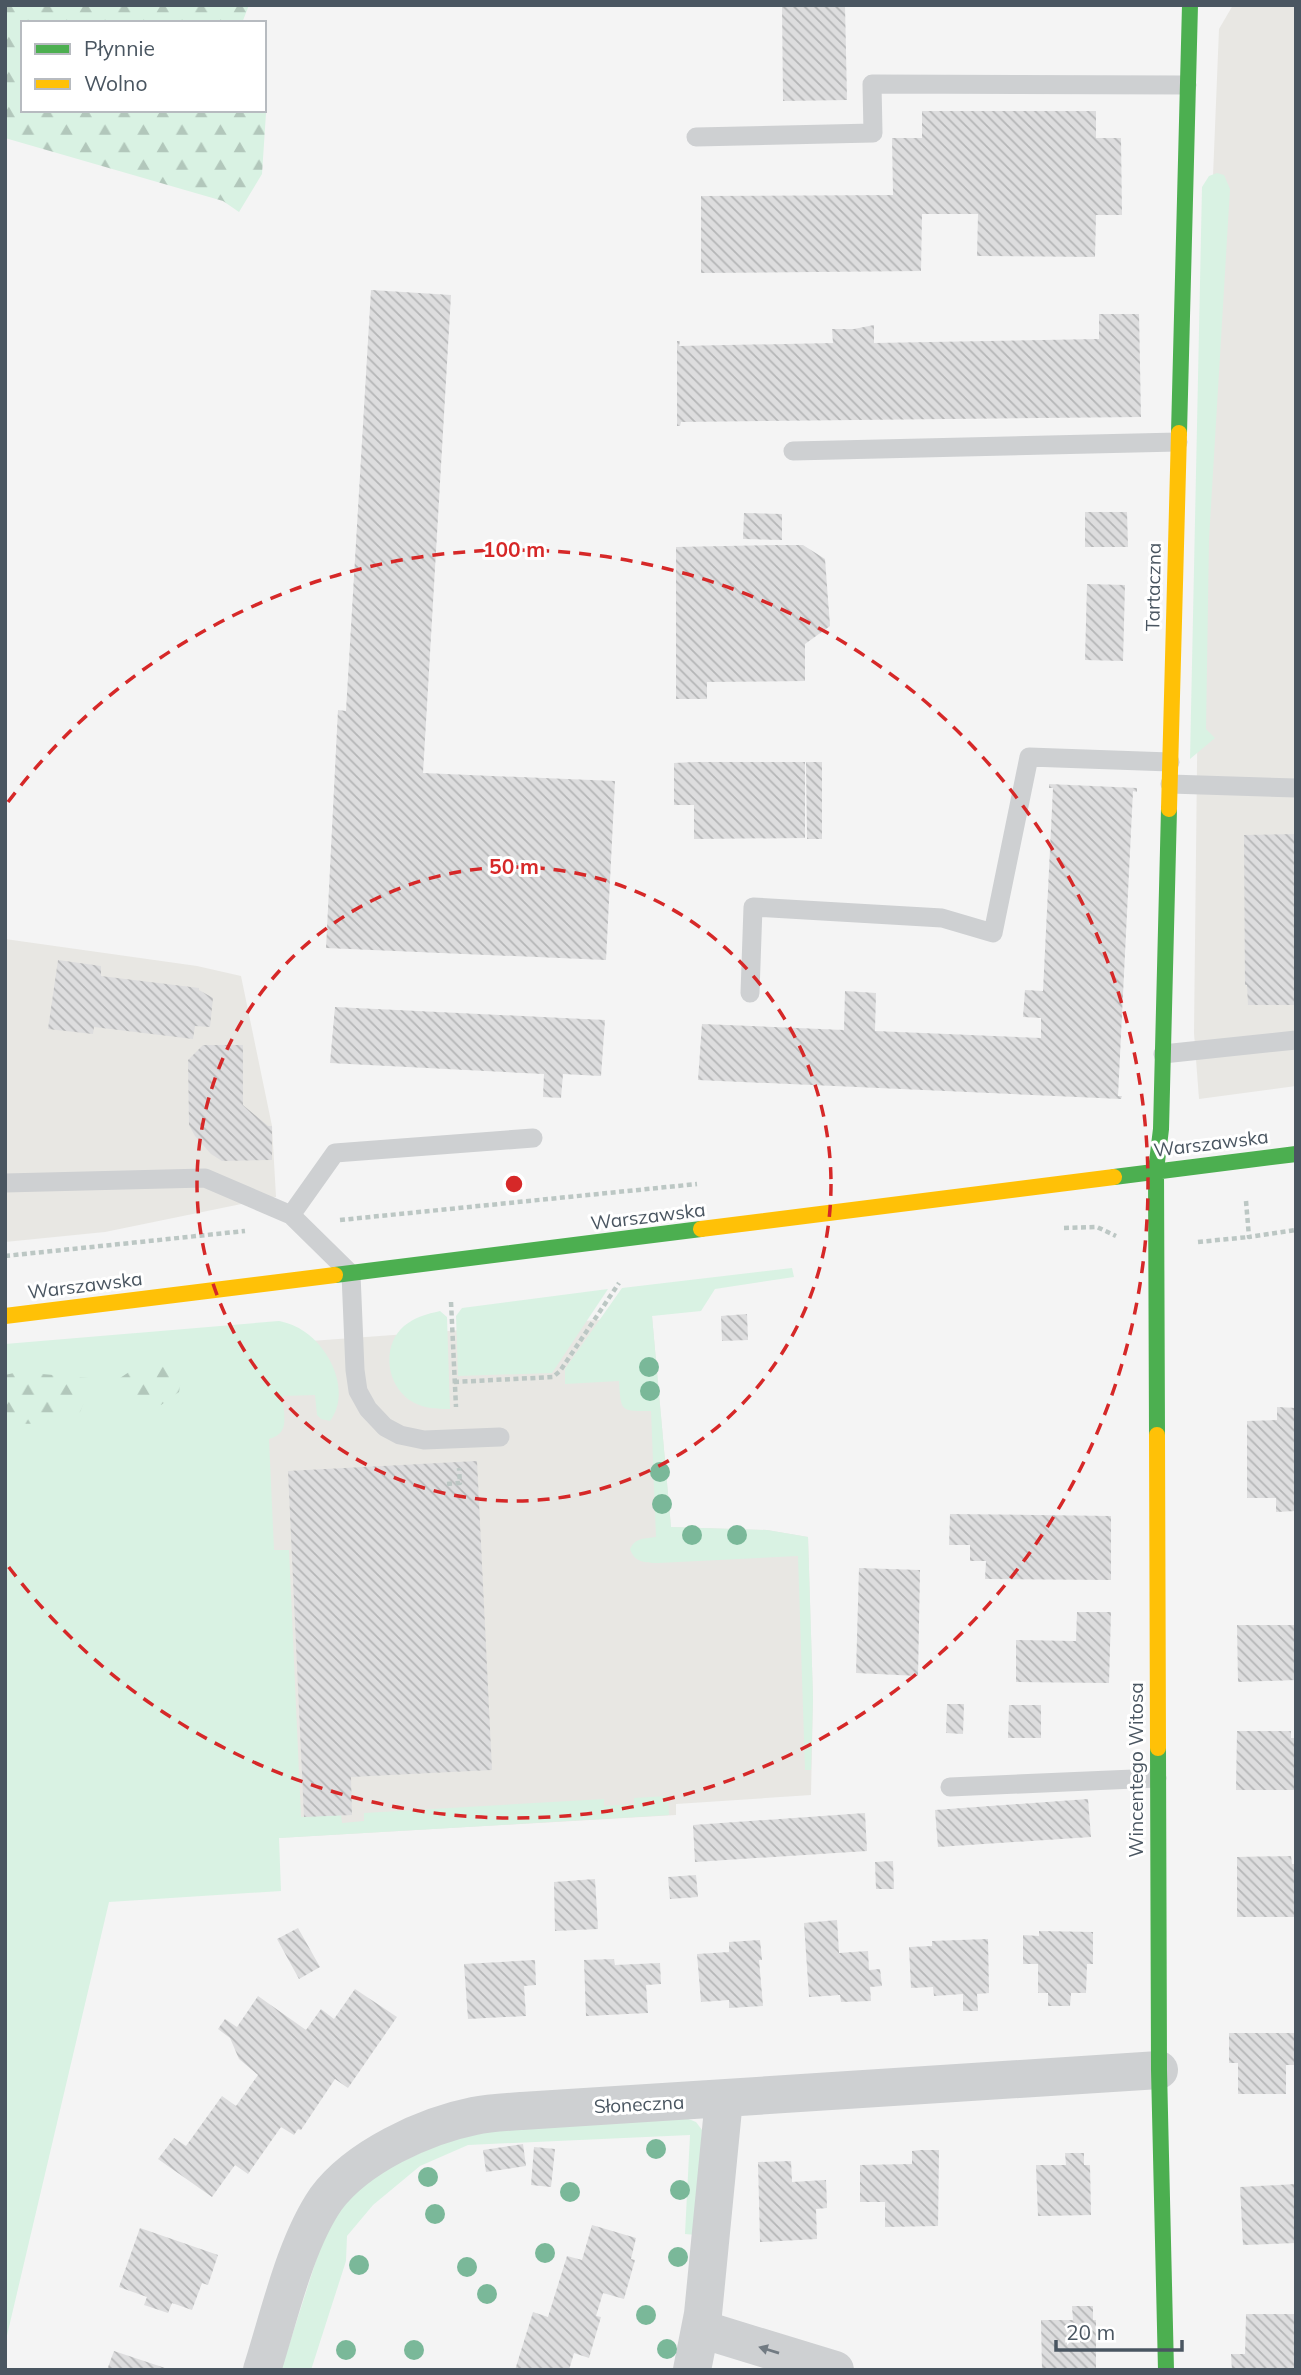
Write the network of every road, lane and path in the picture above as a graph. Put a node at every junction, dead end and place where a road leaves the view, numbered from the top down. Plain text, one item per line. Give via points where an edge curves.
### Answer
1 (1190, 5) edge
2 (1187, 85) junction
3 (696, 137) dead end
4 (1178, 442) junction
5 (793, 451) dead end
6 (1170, 762) junction
7 (1170, 784) junction
8 (1296, 788) edge
9 (750, 993) dead end
10 (1296, 1040) edge
11 (1163, 1054) junction
12 (533, 1138) dead end
13 (1296, 1154) edge
14 (1156, 1170) junction
15 (5, 1183) edge
16 (440, 1209) dead end
17 (296, 1220) junction
18 (1056, 1229) dead end
19 (1118, 1237) dead end
20 (5, 1256) edge
21 (351, 1274) junction
22 (632, 1281) dead end
23 (619, 1283) junction
24 (606, 1284) dead end
25 (462, 1301) dead end
26 (5, 1316) edge
27 (500, 1437) dead end
28 (1157, 1778) junction
29 (950, 1787) dead end
30 (1159, 2070) junction
31 (724, 2099) junction
32 (701, 2329) junction
33 (262, 2370) edge
34 (692, 2370) edge
35 (835, 2370) edge
36 (1166, 2370) edge

1 - 2 street, Tartaczna
2 - 3 lane via 872,84 873,133
2 - 4 street, Tartaczna
4 - 5 lane
4 - 6 street, Tartaczna
6 - 7 street, Tartaczna
6 - 9 lane via 1029,757 993,933 942,918 753,907
7 - 8 lane
7 - 11 street, Tartaczna
10 - 11 lane
11 - 14 street, Tartaczna
12 - 17 lane via 335,1153
13 - 14 street, Warszawska
14 - 21 street, Warszawska
14 - 28 street, Wincentego Witosa
15 - 17 lane via 205,1178
16 - 17 path
17 - 20 path
17 - 21 lane
18 - 19 path via 1097,1227
21 - 26 street, Warszawska
21 - 27 lane via 355,1370 358,1391 368,1409 400,1435 424,1440
22 - 23 path
23 - 24 path
23 - 25 path via 560,1371 546,1378 454,1382 449,1302
28 - 29 lane
28 - 30 street, Wincentego Witosa
30 - 31 street, Słoneczna
30 - 36 street, Wincentego Witosa
31 - 32 street
31 - 33 street, Słoneczna via 475,2116 389,2147 346,2179 327,2199 308,2232
32 - 34 street
35 -> 32 street

